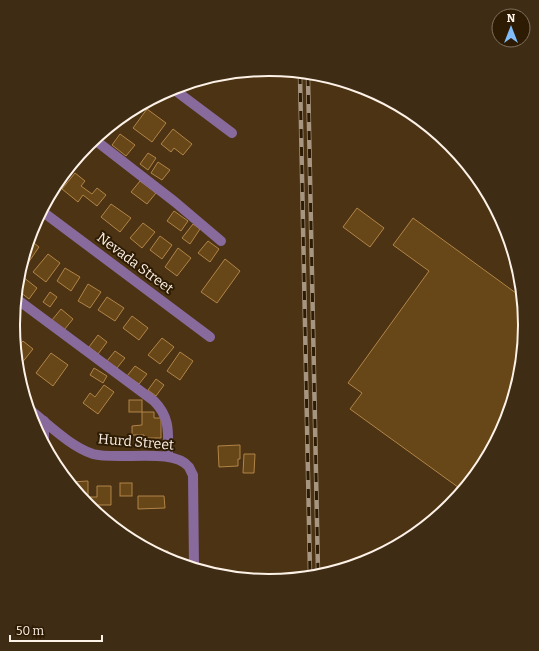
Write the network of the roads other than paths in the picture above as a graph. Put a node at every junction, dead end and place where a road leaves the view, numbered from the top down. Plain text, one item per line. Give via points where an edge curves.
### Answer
1 (179, 93) edge
2 (232, 133) dead end
3 (99, 143) edge
4 (46, 214) edge
5 (221, 241) dead end
6 (21, 303) edge
7 (210, 337) dead end
8 (37, 415) edge
9 (44, 421) junction
10 (44, 432) edge
11 (168, 456) junction
12 (194, 563) edge

1 - 2 street
3 - 5 street
4 - 7 street, Nevada Street
6 - 11 street via 162,409 168,422
8 - 9 street, Hurd Street
9 - 10 street
9 - 11 street, Hurd Street via 72,443 92,453 114,457
11 - 12 street, Hurd Street via 181,460 189,467 192,475

